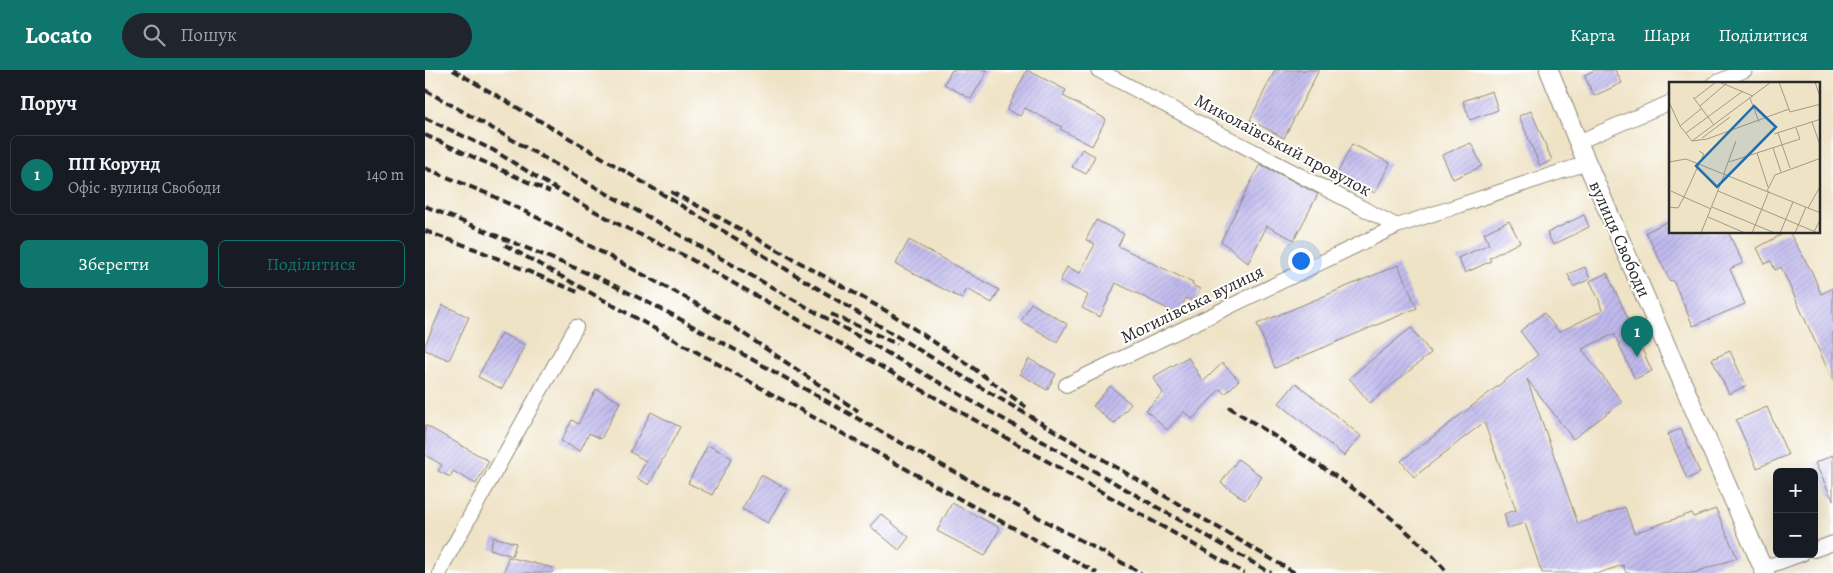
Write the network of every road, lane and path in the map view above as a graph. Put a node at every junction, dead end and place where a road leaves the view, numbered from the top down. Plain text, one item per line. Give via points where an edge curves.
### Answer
1 (1098, 70) edge
2 (1549, 70) edge
3 (1745, 70) edge
4 (1718, 82) edge
5 (1669, 103) edge
6 (1578, 142) junction
7 (1587, 163) junction
8 (1397, 226) junction
9 (576, 327) dead end
10 (1066, 385) dead end
11 (1833, 543) edge
12 (1818, 549) edge
13 (1792, 558) edge
14 (1764, 570) edge
15 (440, 573) edge

1 - 8 street, Миколаївський провулок
2 - 6 street, вулиця Свободи
3 - 4 street
5 - 6 street
6 - 7 street, вулиця Свободи
7 - 8 street, Могилівська вулиця
7 - 14 street, вулиця Свободи
8 - 10 street, Могилівська вулиця
9 - 15 street
11 - 12 street
13 - 14 street

